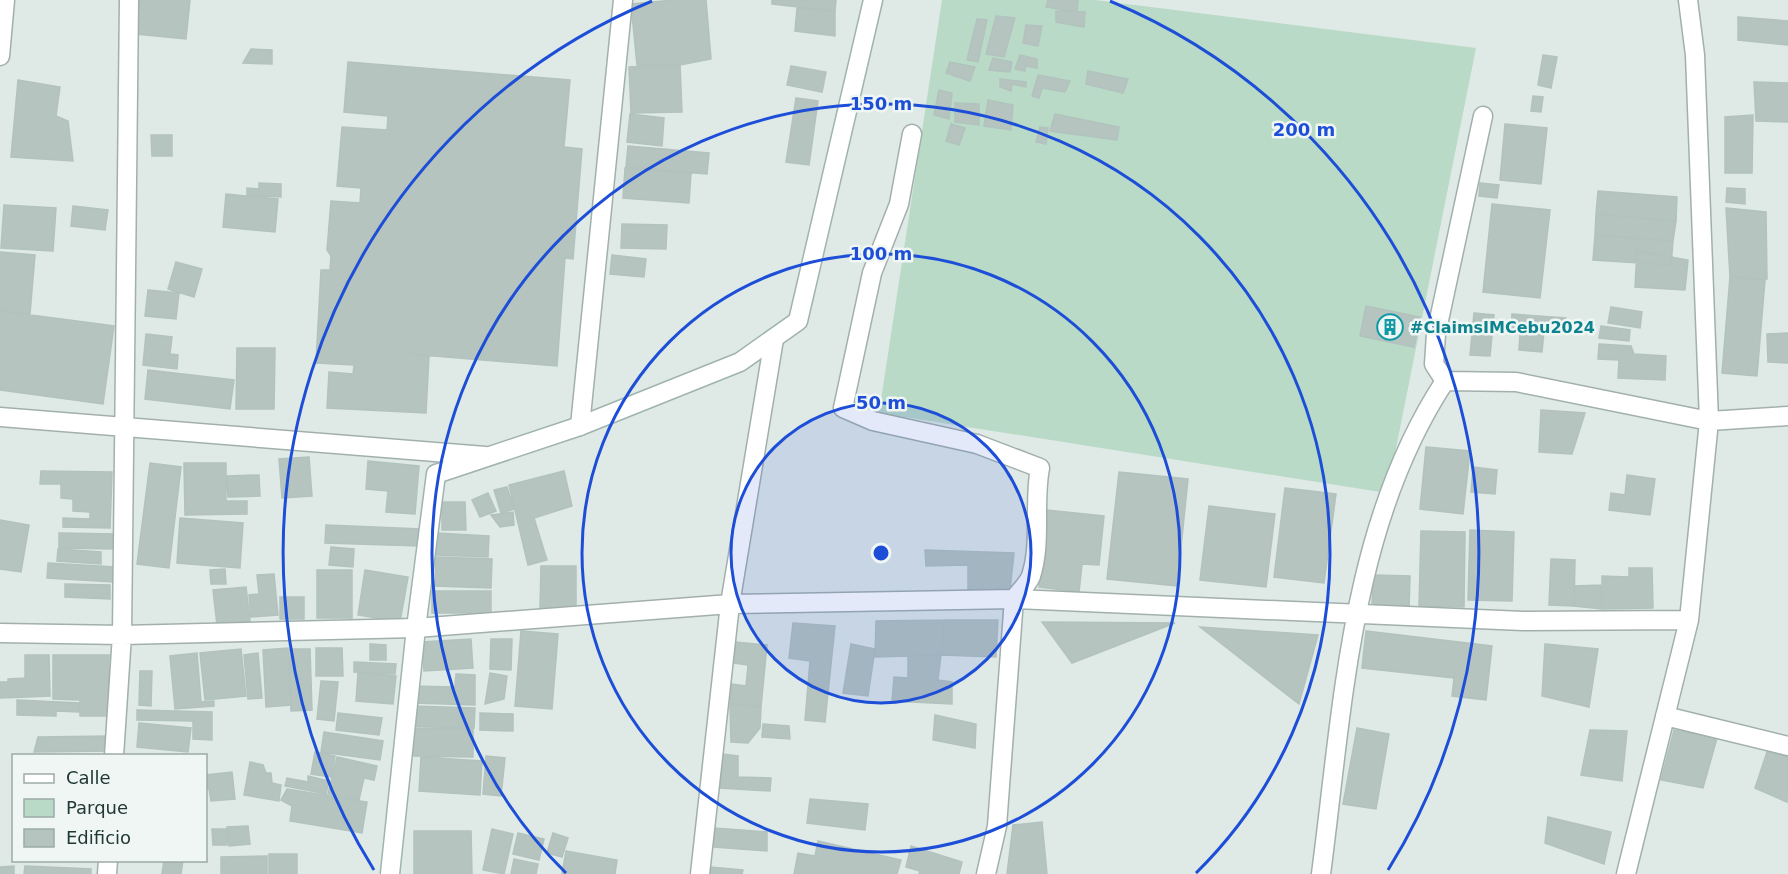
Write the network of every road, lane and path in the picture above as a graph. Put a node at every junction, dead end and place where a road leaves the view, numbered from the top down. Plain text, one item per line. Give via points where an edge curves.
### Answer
1 (5, 0) edge
2 (129, 0) edge
3 (623, 0) edge
4 (873, 0) edge
5 (1688, 0) edge
6 (0, 56) edge
7 (1483, 117) dead end
8 (912, 134) dead end
9 (774, 339) junction
10 (1445, 381) junction
11 (1788, 416) edge
12 (0, 417) edge
13 (1709, 422) junction
14 (580, 426) junction
15 (126, 427) junction
16 (484, 456) junction
17 (1014, 599) junction
18 (730, 604) junction
19 (1355, 614) junction
20 (1689, 620) junction
21 (416, 628) junction
22 (0, 633) edge
23 (122, 635) junction
24 (1665, 716) junction
25 (1788, 746) edge
26 (114, 754) edge
27 (390, 874) edge
28 (700, 874) edge
29 (986, 874) edge
30 (1321, 874) edge
31 (1626, 874) edge

1 - 6 street
2 - 15 street
3 - 14 street
4 - 9 street via 798,321
5 - 13 street via 1695,55
7 - 10 street via 1436,334 1434,364
8 - 17 street via 899,204 872,273 843,408 873,421 977,444 1040,468 1030,578
9 - 14 street via 740,362
9 - 18 street
10 - 13 street via 1516,382
10 - 19 street via 1423,415 1406,454
11 - 13 street
12 - 15 street
13 - 20 street
14 - 16 street
15 - 16 street
15 - 23 street
16 - 21 street via 436,474
17 - 18 street
17 - 19 street
17 - 29 street via 997,826
18 - 21 street
18 - 28 street
19 - 20 street via 1523,621
19 - 30 street
20 - 24 street
21 - 23 street
21 - 27 street
22 - 23 street
23 - 26 street
24 - 25 street
24 - 31 street

